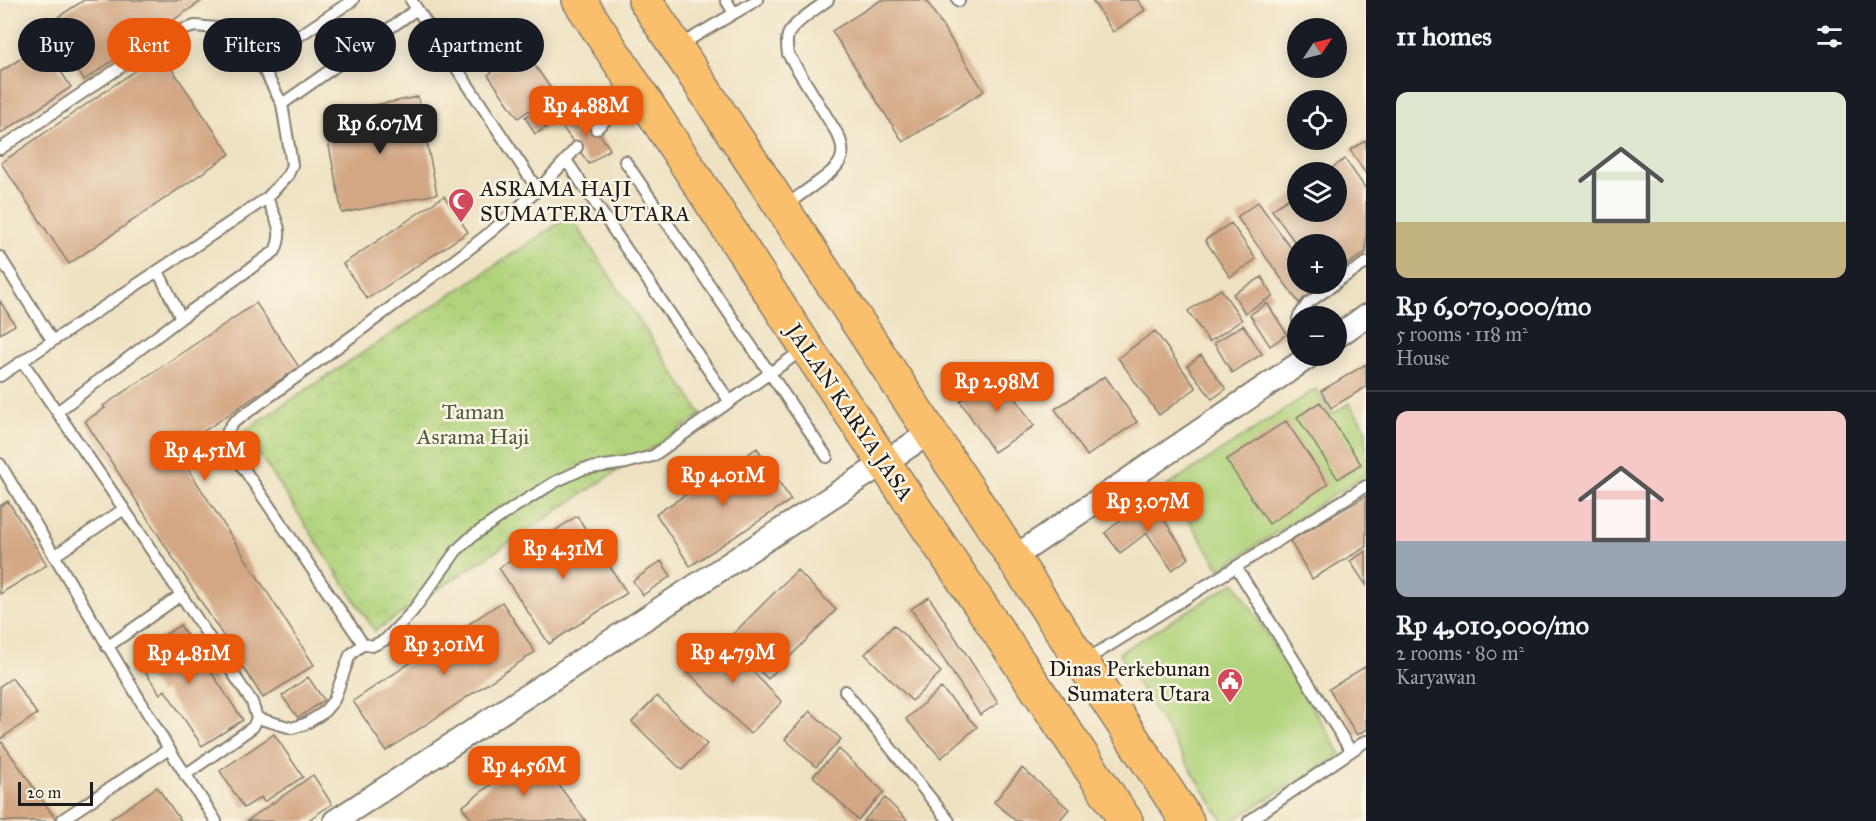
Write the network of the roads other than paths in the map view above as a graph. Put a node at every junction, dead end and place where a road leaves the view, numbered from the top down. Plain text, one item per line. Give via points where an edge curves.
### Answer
1 (353, 0) edge
2 (579, 0) edge
3 (645, 0) edge
4 (726, 0) edge
5 (757, 0) edge
6 (828, 0) edge
7 (414, 5) edge
8 (734, 13) junction
9 (203, 27) edge
10 (302, 34) edge
11 (676, 47) junction
12 (266, 72) edge
13 (638, 90) junction
14 (282, 104) junction
15 (596, 129) dead end
16 (577, 147) dead end
17 (0, 149) edge
18 (566, 160) junction
19 (625, 161) dead end
20 (538, 190) junction
21 (267, 198) junction
22 (783, 208) junction
23 (0, 257) edge
24 (1366, 263) edge
25 (158, 271) junction
26 (1347, 276) edge
27 (1321, 294) edge
28 (1306, 306) edge
29 (1366, 316) edge
30 (181, 318) junction
31 (1347, 329) edge
32 (52, 340) junction
33 (806, 347) junction
34 (22, 361) junction
35 (1294, 366) edge
36 (770, 373) junction
37 (0, 376) edge
38 (730, 402) junction
39 (57, 412) junction
40 (931, 432) junction
41 (827, 457) dead end
42 (0, 464) edge
43 (884, 464) junction
44 (1366, 486) edge
45 (124, 509) junction
46 (54, 556) junction
47 (1013, 558) junction
48 (1236, 567) junction
49 (182, 595) junction
50 (363, 644) junction
51 (107, 646) junction
52 (1083, 662) junction
53 (845, 691) dead end
54 (257, 718) junction
55 (1366, 741) edge
56 (169, 749) junction
57 (1351, 751) junction
58 (185, 775) junction
59 (63, 819) dead end
60 (216, 821) edge
61 (335, 821) edge
62 (949, 821) edge
63 (1125, 821) edge
64 (1187, 821) edge
65 (1249, 821) edge

1 - 10 lane
2 - 13 highway, JALAN KARYA JASA
3 - 11 highway
4 - 8 lane
5 - 8 lane
6 - 22 lane via 793,27 787,44 788,54 843,145 842,155 837,169
7 - 14 lane
7 - 20 lane
8 - 11 lane
9 - 17 lane via 169,34
11 - 22 highway
12 - 14 lane
13 - 15 lane
13 - 33 highway, JALAN KARYA JASA
14 - 21 lane via 292,165
16 - 18 lane
18 - 20 lane
18 - 38 lane
19 - 36 lane
20 - 50 lane via 428,281 227,430 231,450
21 - 25 lane
21 - 30 lane via 280,230 275,251
22 - 40 highway
23 - 32 lane
24 - 26 lane
25 - 30 lane
25 - 32 lane
27 - 28 lane
29 - 31 street
30 - 39 lane
32 - 34 lane
33 - 36 lane
33 - 43 highway, JALAN KARYA JASA
34 - 37 lane
34 - 39 lane
35 - 47 street
36 - 38 lane
36 - 41 lane
38 - 50 lane via 653,456 583,469 513,508 457,550 412,612 385,640 372,646
39 - 45 lane
40 - 43 street
40 - 47 highway
42 - 46 lane
43 - 61 street
43 - 63 highway, JALAN KARYA JASA
44 - 48 lane
45 - 46 lane
45 - 49 lane
46 - 51 lane
47 - 52 highway
48 - 52 lane
48 - 57 lane
49 - 51 lane
49 - 54 lane via 252,702
50 - 54 lane via 350,655 334,700 323,713 292,728
51 - 56 lane
52 - 64 highway
53 - 62 lane
54 - 58 lane via 253,727
55 - 57 lane
56 - 58 lane
56 - 59 lane
57 - 65 lane
58 - 60 lane

